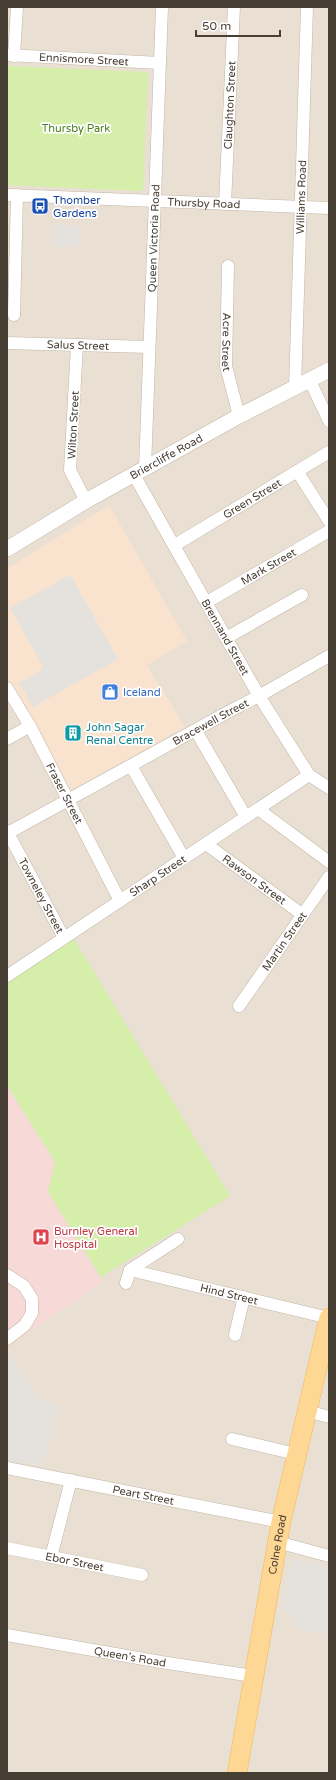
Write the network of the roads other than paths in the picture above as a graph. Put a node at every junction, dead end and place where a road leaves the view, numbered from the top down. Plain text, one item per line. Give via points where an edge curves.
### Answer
1 (17, 7) edge
2 (162, 7) edge
3 (234, 7) edge
4 (307, 7) edge
5 (10, 56) edge
6 (160, 63) junction
7 (12, 195) edge
8 (155, 201) junction
9 (225, 204) junction
10 (301, 207) junction
11 (329, 208) edge
12 (11, 244) edge
13 (228, 266) dead end
14 (11, 298) edge
15 (14, 315) dead end
16 (7, 342) edge
17 (77, 345) junction
18 (150, 346) junction
19 (329, 370) edge
20 (310, 381) junction
21 (295, 388) junction
22 (239, 416) junction
23 (329, 421) edge
24 (329, 452) edge
25 (297, 471) junction
26 (140, 472) junction
27 (86, 501) junction
28 (329, 521) edge
29 (329, 531) edge
30 (175, 545) junction
31 (7, 550) edge
32 (302, 595) dead end
33 (207, 602) junction
34 (226, 638) junction
35 (329, 656) edge
36 (7, 688) edge
37 (259, 696) junction
38 (30, 726) junction
39 (196, 731) junction
40 (7, 739) edge
41 (131, 766) junction
42 (309, 775) junction
43 (329, 788) edge
44 (68, 800) junction
45 (258, 809) junction
46 (246, 817) junction
47 (7, 832) edge
48 (206, 844) junction
49 (184, 858) junction
50 (329, 862) edge
51 (329, 877) edge
52 (120, 901) junction
53 (303, 915) junction
54 (64, 938) junction
55 (7, 976) edge
56 (239, 1006) dead end
57 (178, 1239) dead end
58 (130, 1270) junction
59 (7, 1275) edge
60 (126, 1283) dead end
61 (244, 1298) junction
62 (329, 1318) edge
63 (235, 1335) dead end
64 (7, 1339) edge
65 (307, 1411) junction
66 (329, 1417) edge
67 (232, 1439) dead end
68 (296, 1454) junction
69 (7, 1468) edge
70 (71, 1480) junction
71 (281, 1522) junction
72 (277, 1542) junction
73 (7, 1548) edge
74 (329, 1556) edge
75 (51, 1557) junction
76 (142, 1575) dead end
77 (7, 1634) edge
78 (253, 1676) junction
79 (237, 1773) edge

1 - 5 street
2 - 6 street, Queen Victoria Road
3 - 9 street, Claughton Street
4 - 10 street, Williams Road
5 - 6 street, Ennismore Street
6 - 8 street, Queen Victoria Road
7 - 8 street, Thursby Road
7 - 12 street
8 - 9 street, Thursby Road
8 - 18 street, Queen Victoria Road
9 - 10 street, Thursby Road
10 - 11 street, Thursby Road
10 - 21 street, Williams Road
12 - 14 street
13 - 22 street, Acre Street via 226,366
14 - 15 street
16 - 17 street, Salus Street
17 - 18 street, Salus Street
17 - 27 street, Wilton Street via 70,470
18 - 26 street, Queen Victoria Road
19 - 20 street, Briercliffe Road
20 - 21 street, Briercliffe Road
20 - 23 street
21 - 22 street, Briercliffe Road
22 - 26 street, Briercliffe Road
24 - 25 street, Green Street
25 - 28 street
25 - 30 street, Green Street
26 - 27 street, Briercliffe Road
26 - 30 street, Brennand Street
27 - 31 street, Briercliffe Road
29 - 33 street, Mark Street
30 - 33 street, Brennand Street
32 - 34 street
33 - 34 street, Brennand Street
34 - 37 street, Brennand Street
35 - 37 street, Bracewell Street
36 - 38 street, Fraser Street
37 - 39 street, Bracewell Street
37 - 42 street, Brennand Street
38 - 40 street
38 - 44 street, Fraser Street
39 - 41 street, Bracewell Street
39 - 46 street
41 - 44 street, Bracewell Street
41 - 49 street
42 - 43 street, Brennand Street
42 - 45 street, Sharp Street
44 - 47 street, Bracewell Street
44 - 52 street, Fraser Street
45 - 46 street, Sharp Street
45 - 50 street
46 - 48 street, Sharp Street
47 - 54 street, Towneley Street
48 - 49 street, Sharp Street
48 - 53 street, Rawson Street
49 - 52 street, Sharp Street
51 - 53 street, Martin Street
52 - 54 street, Sharp Street
53 - 56 street, Martin Street
54 - 55 street, Sharp Street
57 - 58 street
58 - 60 street
58 - 61 street, Hind Street
59 - 64 street via 24,1286 32,1299 32,1313 25,1325
61 - 62 street, Hind Street
61 - 63 street
62 - 65 main road, Colne Road
65 - 66 street
65 - 68 main road, Colne Road
67 - 68 street
68 - 71 main road, Colne Road
69 - 70 street, Peart Street
70 - 71 street, Peart Street
70 - 75 street
71 - 72 main road, Colne Road
72 - 74 street
72 - 78 main road, Colne Road
73 - 75 street, Ebor Street
75 - 76 street, Ebor Street
77 - 78 street, Queen's Road
78 - 79 main road, Colne Road

